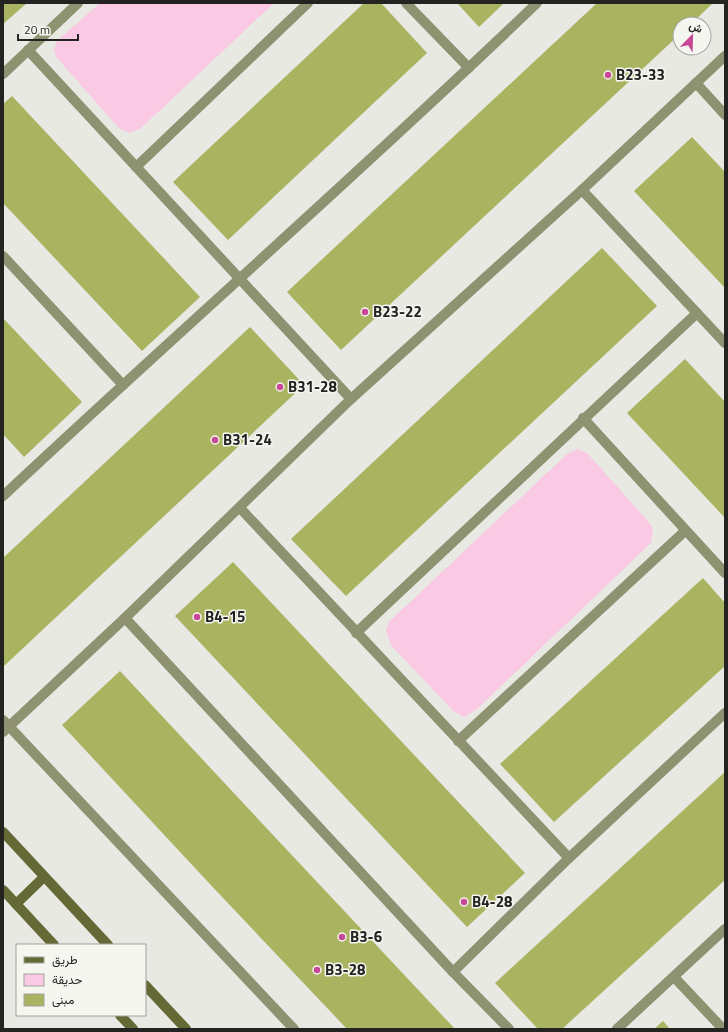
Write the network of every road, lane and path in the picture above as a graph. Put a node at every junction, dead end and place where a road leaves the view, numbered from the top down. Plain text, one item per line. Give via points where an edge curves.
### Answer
1 (78, 3) edge
2 (308, 3) edge
3 (406, 3) edge
4 (537, 3) edge
5 (28, 50) junction
6 (725, 56) edge
7 (469, 68) junction
8 (3, 74) edge
9 (696, 84) junction
10 (725, 114) edge
11 (136, 167) junction
12 (582, 190) junction
13 (3, 256) edge
14 (239, 278) junction
15 (697, 312) junction
16 (725, 343) edge
17 (123, 385) junction
18 (352, 399) junction
19 (583, 418) junction
20 (4, 494) edge
21 (240, 508) junction
22 (685, 531) junction
23 (725, 573) edge
24 (125, 618) junction
25 (356, 633) junction
26 (725, 713) edge
27 (5, 726) edge
28 (458, 741) junction
29 (3, 832) edge
30 (569, 858) junction
31 (44, 877) junction
32 (3, 890) edge
33 (16, 904) junction
34 (725, 929) edge
35 (53, 944) edge
36 (107, 944) edge
37 (453, 972) junction
38 (674, 977) junction
39 (146, 986) edge
40 (121, 1016) edge
41 (133, 1029) edge
42 (186, 1029) edge
43 (294, 1029) edge
44 (509, 1029) edge
45 (617, 1029) edge
46 (723, 1029) edge

1 - 5 street
2 - 11 street
3 - 7 street
4 - 7 street
5 - 8 street
5 - 11 street
6 - 9 street
7 - 14 street
9 - 10 street
9 - 12 street
11 - 14 street
12 - 15 street
12 - 18 street
13 - 17 street
14 - 17 street
14 - 18 street
15 - 16 street
15 - 19 street
17 - 20 street
18 - 21 street
19 - 22 street
19 - 25 street
21 - 24 street
21 - 25 street
22 - 23 street
22 - 28 street
24 - 27 street
24 - 37 street
25 - 28 street
26 - 30 street
27 - 43 street
28 - 30 street
29 - 31 street
30 - 37 street
31 - 33 street
31 - 36 street
32 - 33 street
33 - 35 street
34 - 38 street
37 - 44 street
38 - 45 street
38 - 46 street
39 - 42 street
40 - 41 street

